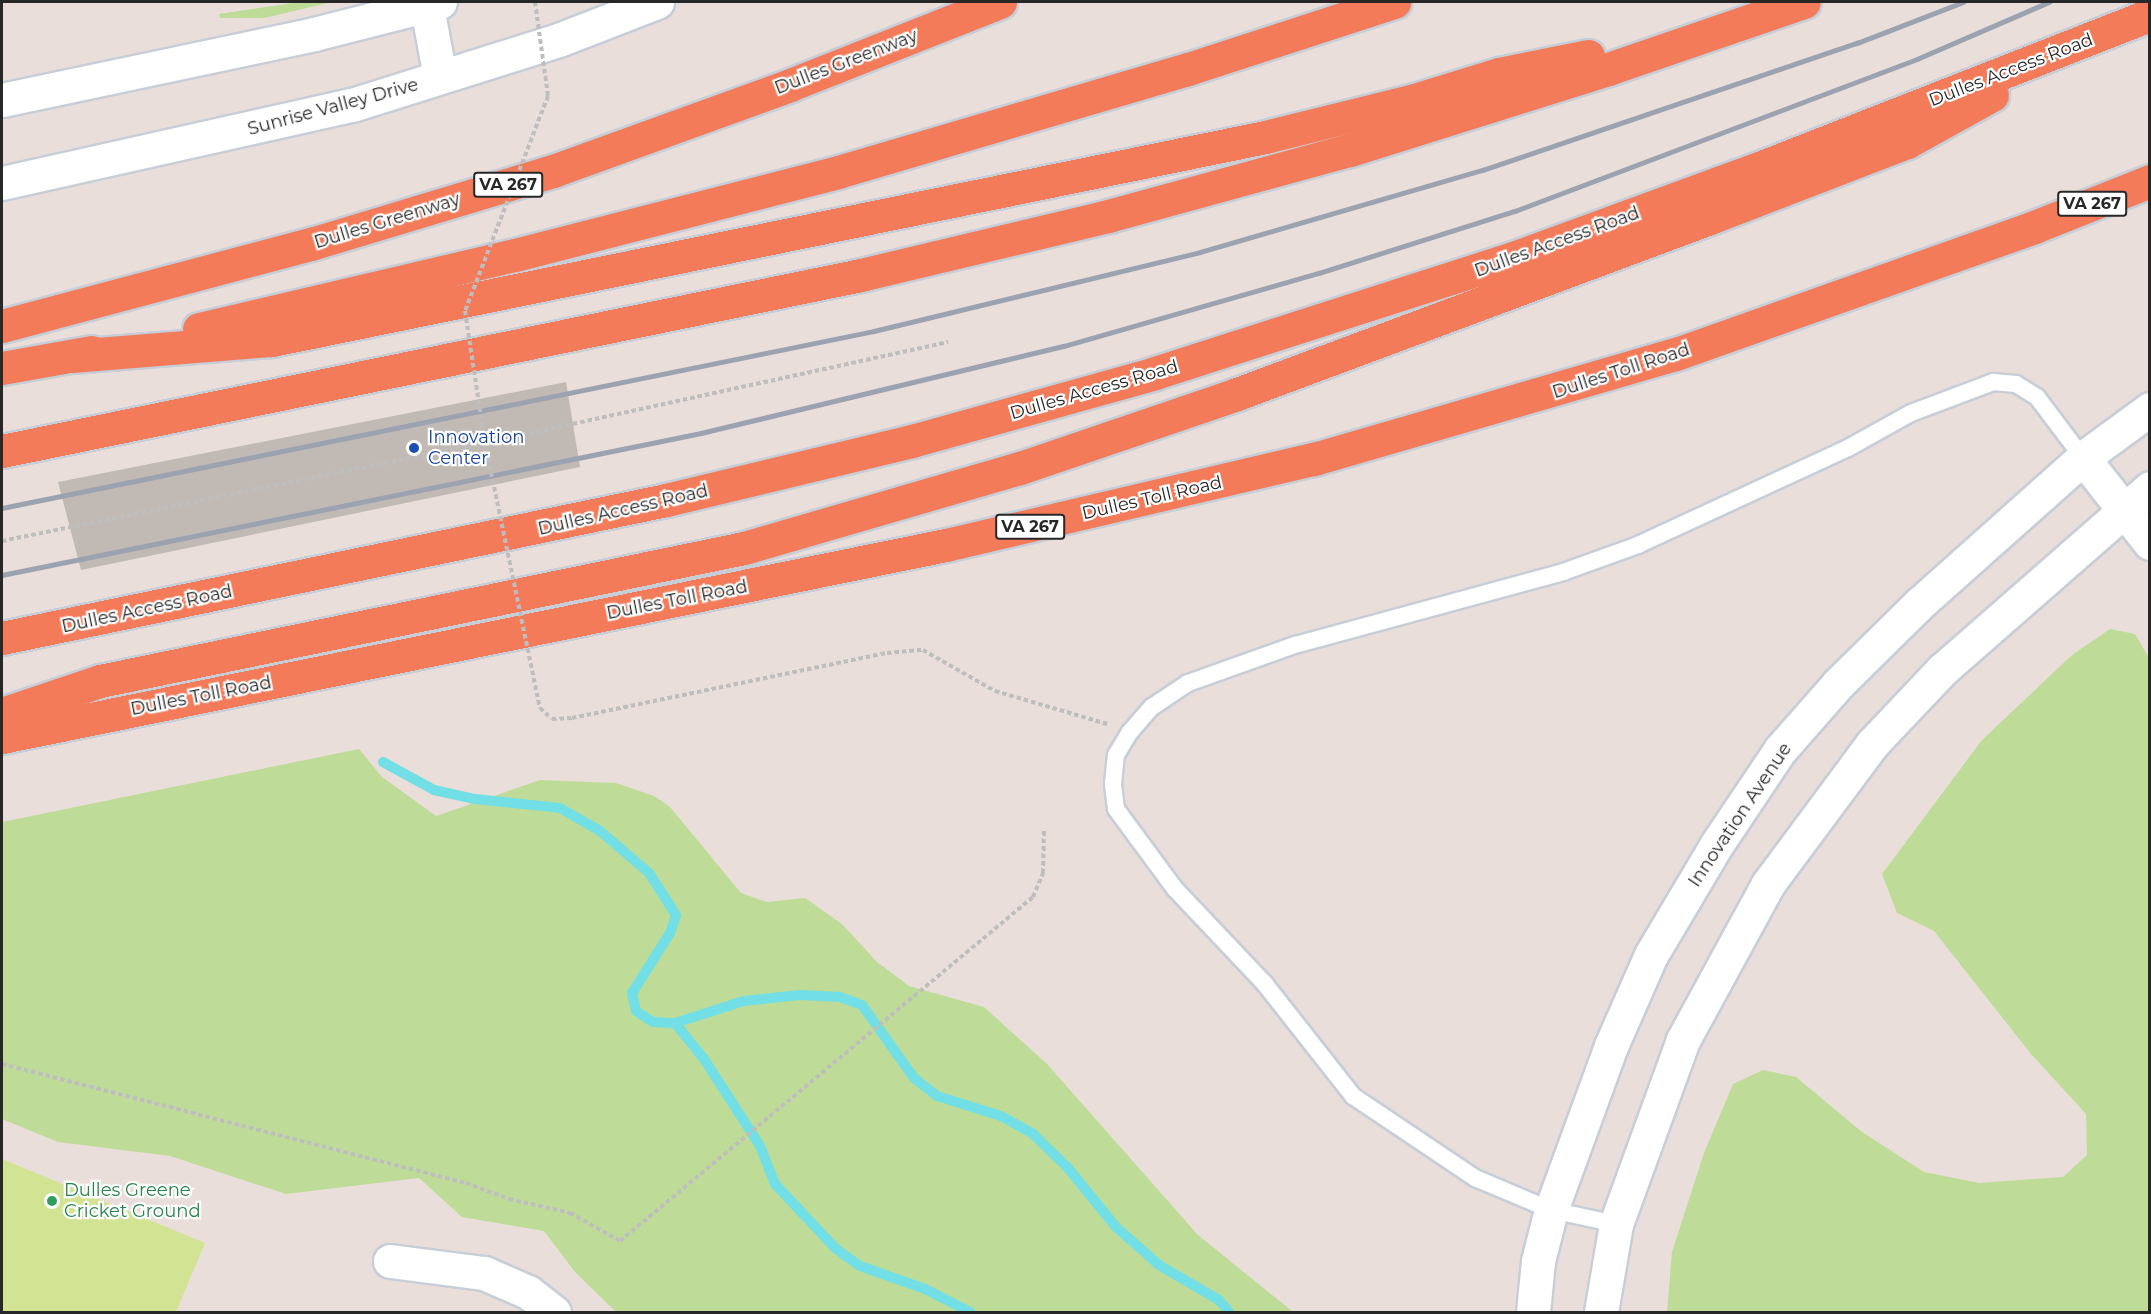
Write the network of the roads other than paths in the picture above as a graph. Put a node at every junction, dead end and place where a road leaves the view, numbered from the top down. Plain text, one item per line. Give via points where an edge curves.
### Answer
1 (657, 2) edge
2 (1000, 2) edge
3 (1394, 2) edge
4 (1804, 2) edge
5 (431, 3) edge
6 (2150, 15) edge
7 (1739, 25) junction
8 (2102, 35) junction
9 (440, 77) junction
10 (2, 100) edge
11 (2150, 181) edge
12 (2, 183) edge
13 (2150, 198) edge
14 (2034, 227) junction
15 (2, 326) edge
16 (72, 356) junction
17 (2, 368) edge
18 (2150, 409) edge
19 (2, 451) edge
20 (2083, 458) junction
21 (2150, 488) edge
22 (2124, 508) junction
23 (2150, 543) edge
24 (2, 638) edge
25 (2, 714) edge
26 (2, 737) edge
27 (1551, 1210) junction
28 (1616, 1224) junction
29 (390, 1261) dead end
30 (554, 1312) edge
31 (1533, 1312) edge
32 (1601, 1312) edge

1 - 9 street, Sunrise Valley Drive via 561,39
2 - 15 highway, Dulles Greenway / VA 267 via 790,85 553,171 311,244
3 - 16 highway via 1188,69 838,172 493,260
4 - 7 highway
5 - 9 street
5 - 10 street
6 - 8 highway, Dulles Access Road
7 - 16 highway via 1499,74 1411,101 1265,137 272,340
7 - 19 highway via 1350,150 986,246 729,303
8 - 24 highway, Dulles Access Road via 1754,170 1502,262 1281,336 1035,408 558,525
8 - 25 highway via 1907,142 1534,284 1020,468 744,548 100,681
9 - 12 street, Sunrise Valley Drive via 352,105 237,133
11 - 14 highway, VA 267
13 - 14 highway
14 - 26 highway, Dulles Toll Road / VA 267 via 1665,358 1314,459 957,543
16 - 17 highway
18 - 20 street, Innovation Avenue
20 - 22 street
20 - 27 street, Innovation Avenue via 1919,604 1838,684 1780,750 1717,844 1651,956 1581,1119
20 - 27 lane via 2037,397 2016,384 1993,382 1911,413 1848,448 1638,545 1563,572 1295,645 1188,683 1152,707 1130,732 1116,755 1116,809 1175,889 1264,983 1353,1096 1475,1178
21 - 22 street
22 - 23 street
22 - 28 street via 1942,670 1872,744 1775,874 1683,1040
27 - 28 lane
27 - 31 street, Innovation Avenue via 1538,1261
28 - 32 street
29 - 30 street via 484,1273 528,1293

